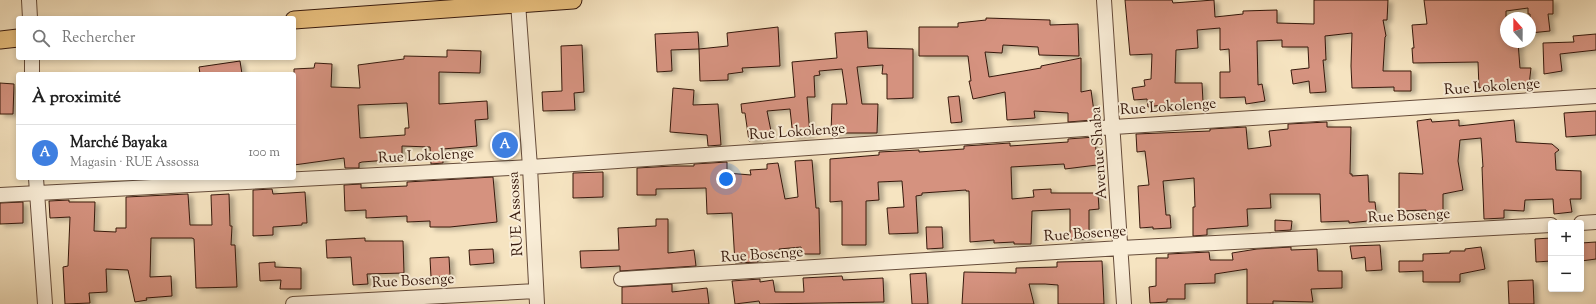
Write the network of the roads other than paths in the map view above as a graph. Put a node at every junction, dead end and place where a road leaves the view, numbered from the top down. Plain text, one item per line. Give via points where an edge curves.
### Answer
1 (29, 0) edge
2 (573, 0) edge
3 (1104, 0) edge
4 (518, 2) edge
5 (30, 16) edge
6 (296, 20) edge
7 (16, 38) edge
8 (0, 40) edge
9 (32, 60) edge
10 (32, 72) edge
11 (1596, 96) edge
12 (1114, 127) junction
13 (530, 167) junction
14 (296, 179) edge
15 (36, 180) edge
16 (283, 180) edge
17 (36, 193) junction
18 (0, 195) edge
19 (1596, 222) edge
20 (1584, 223) edge
21 (1548, 225) edge
22 (1121, 248) junction
23 (622, 279) dead end
24 (536, 297) edge
25 (45, 304) edge
26 (293, 304) edge
27 (1124, 304) edge

1 - 5 street
2 - 4 main road
3 - 12 street, Avenue Shaba
4 - 6 main road
4 - 13 street, RUE Assossa
7 - 8 main road
9 - 10 street
11 - 12 street, Rue Lokolenge
12 - 13 street, Rue Lokolenge
12 - 22 street, Avenue Shaba
13 - 14 street, Rue Lokolenge
13 - 24 street, RUE Assossa
15 - 17 street
16 - 17 street, Rue Lokolenge
17 - 18 street, Rue Lokolenge
17 - 25 street
19 - 20 street
21 - 22 street, Rue Bosenge
22 - 23 street, Rue Bosenge
22 - 27 street, Avenue Shaba
24 - 26 street, Rue Bosenge

